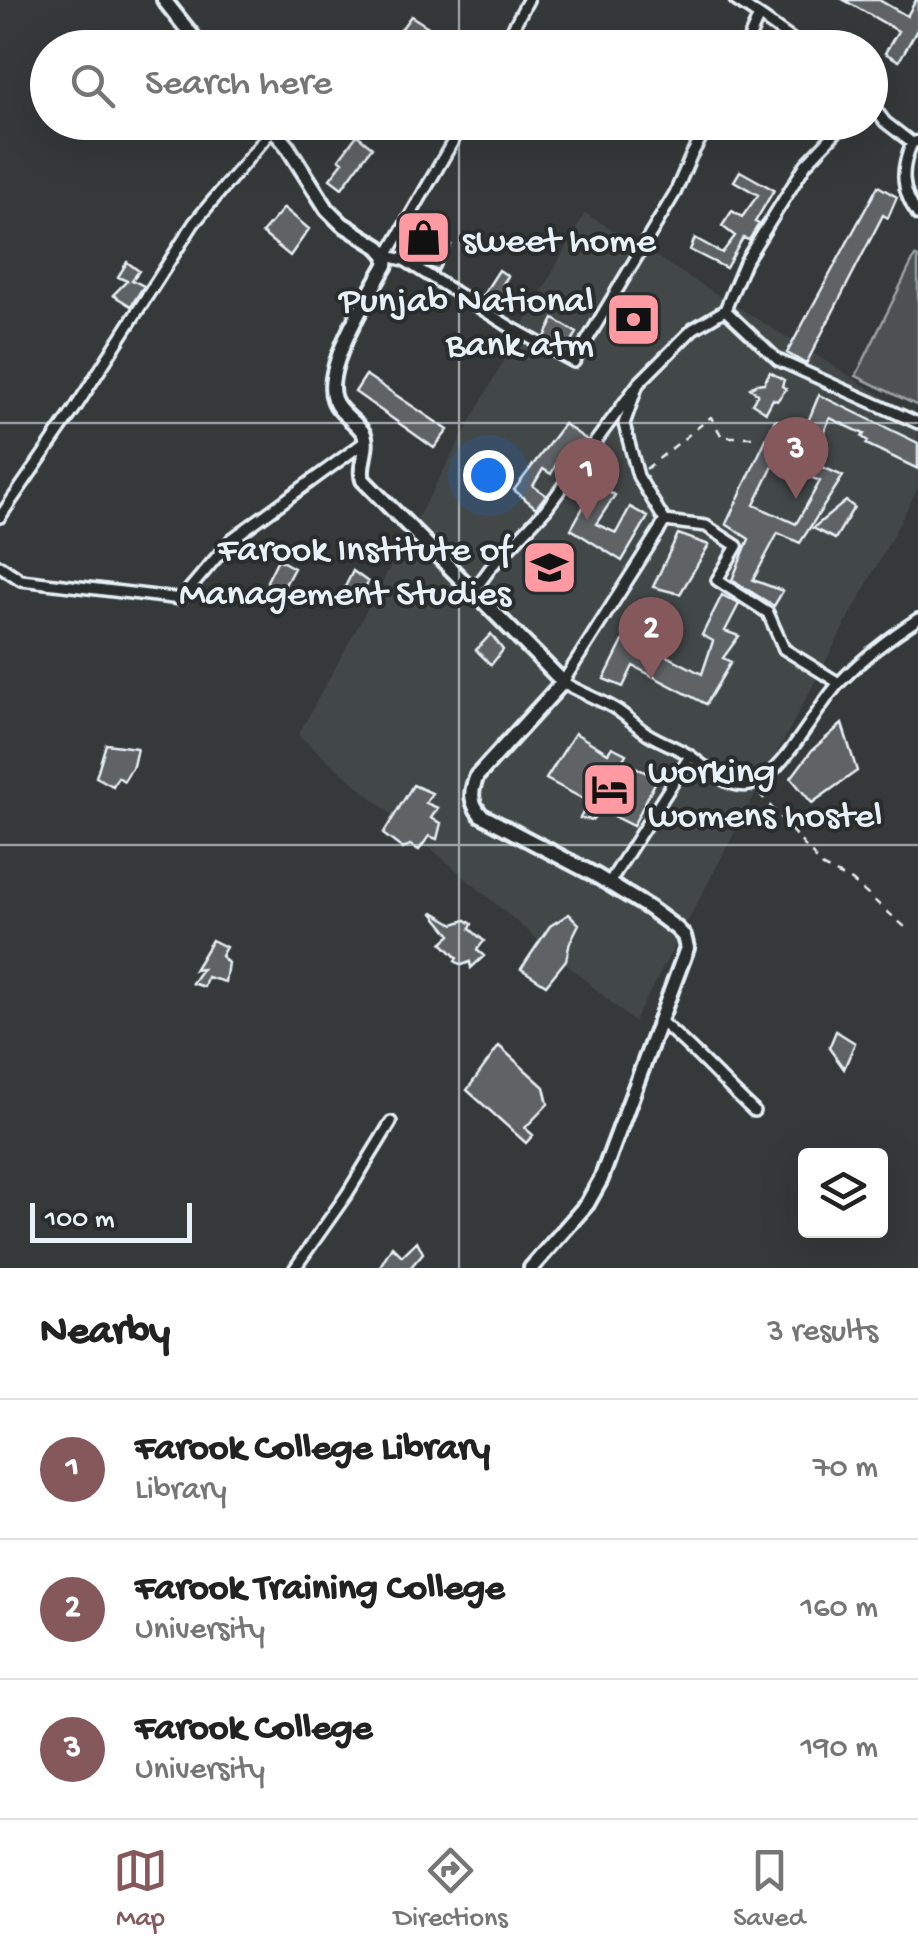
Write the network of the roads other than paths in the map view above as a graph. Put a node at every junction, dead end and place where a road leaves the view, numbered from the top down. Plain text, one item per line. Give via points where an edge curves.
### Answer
1 (528, 0) edge
2 (735, 0) edge
3 (167, 1) edge
4 (759, 16) junction
5 (189, 30) edge
6 (512, 30) edge
7 (753, 30) edge
8 (779, 30) edge
9 (888, 123) edge
10 (259, 140) edge
11 (281, 140) edge
12 (454, 140) edge
13 (700, 140) edge
14 (829, 140) edge
15 (915, 142) edge
16 (918, 215) edge
17 (387, 256) junction
18 (725, 310) junction
19 (638, 384) junction
20 (918, 422) edge
21 (366, 440) junction
22 (0, 517) edge
23 (665, 521) junction
24 (0, 566) edge
25 (474, 592) junction
26 (918, 620) edge
27 (563, 682) junction
28 (838, 683) junction
29 (690, 756) junction
30 (610, 884) junction
31 (661, 1022) junction
32 (754, 1111) dead end
33 (392, 1122) dead end
34 (300, 1267) edge
35 (531, 1268) edge

1 - 6 street
2 - 4 street
3 - 5 main road
4 - 7 street
4 - 8 street
9 - 15 street
10 - 22 street via 194,223
11 - 17 main road via 326,209
12 - 17 street
13 - 17 street via 574,362
14 - 18 street via 806,164 744,262
15 - 16 street via 903,164 907,200
17 - 21 main road via 331,385 335,404
18 - 19 street via 692,329
18 - 20 street via 778,360
19 - 23 street via 624,424 638,476
19 - 25 street via 546,509
21 - 24 street via 232,539 181,599 21,580
21 - 25 main road via 363,480
23 - 27 street
23 - 28 street via 706,526 737,546 717,580 768,613 784,649
25 - 27 main road
26 - 28 street
27 - 29 street
27 - 30 main road via 485,766 471,795 481,815
28 - 29 street via 791,749 751,785 721,778
29 - 30 street
30 - 31 main road via 684,936 684,962
31 - 32 street
31 - 35 main road via 601,1180
33 - 34 street

